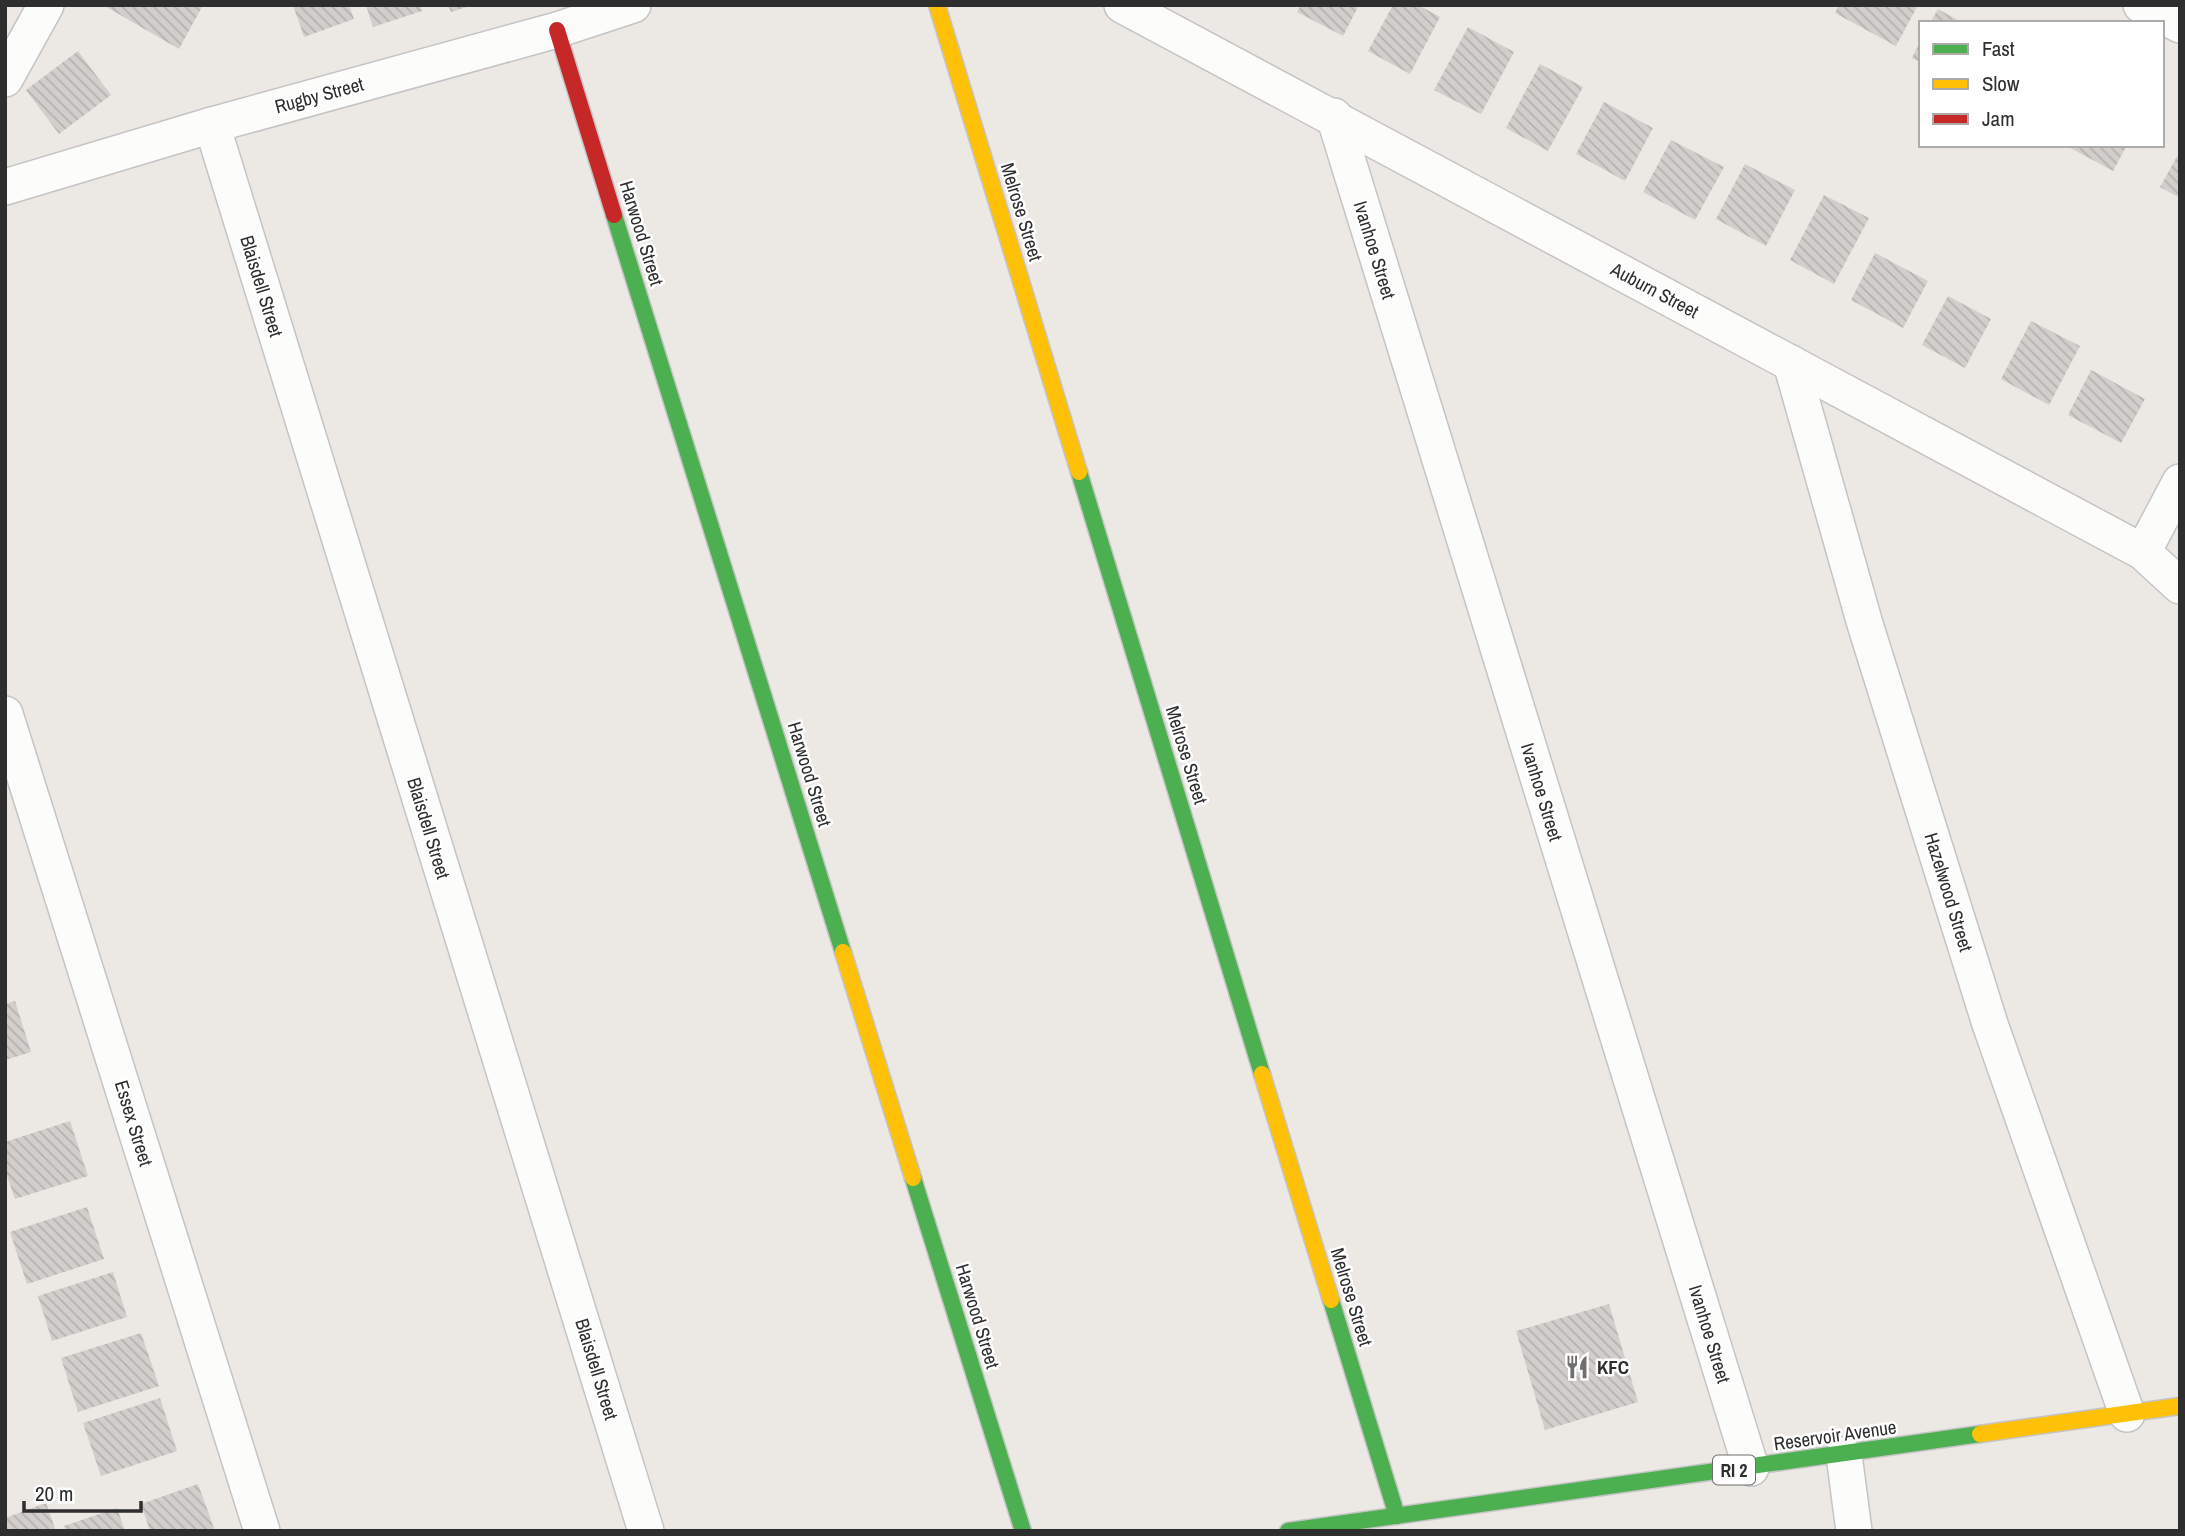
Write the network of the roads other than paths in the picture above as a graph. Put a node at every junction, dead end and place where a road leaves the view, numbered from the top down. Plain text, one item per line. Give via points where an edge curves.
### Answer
1 (46, 5) edge
2 (633, 5) edge
3 (937, 5) edge
4 (1122, 5) edge
5 (2141, 5) edge
6 (2180, 25) edge
7 (557, 30) junction
8 (5, 79) edge
9 (1334, 116) junction
10 (212, 125) junction
11 (5, 187) edge
12 (1791, 363) junction
13 (2180, 482) edge
14 (2143, 552) junction
15 (2180, 586) edge
16 (5, 714) edge
17 (2180, 1406) edge
18 (2127, 1414) junction
19 (1844, 1455) junction
20 (1751, 1468) junction
21 (1397, 1516) junction
22 (262, 1531) edge
23 (646, 1531) edge
24 (1023, 1531) edge
25 (1288, 1531) edge
26 (1854, 1531) edge

1 - 8 street
2 - 7 street, Rugby Street
3 - 21 street, Melrose Street
4 - 9 street, Auburn Street
5 - 6 street
7 - 10 street, Rugby Street
7 - 24 street, Harwood Street
9 - 12 street, Auburn Street
9 - 20 street, Ivanhoe Street
10 - 11 street, Rugby Street
10 - 23 street, Blaisdell Street
12 - 14 street, Auburn Street
12 - 18 street, Hazelwood Street via 1865,624 1990,1024
13 - 14 street
14 - 15 street, Auburn Street
16 - 22 street, Essex Street
17 - 18 street, Reservoir Avenue / RI 2
18 - 19 street, Reservoir Avenue / RI 2
19 - 20 street, Reservoir Avenue / RI 2
19 - 26 street
20 - 21 street, Reservoir Avenue / RI 2
21 - 25 street, Reservoir Avenue / RI 2

